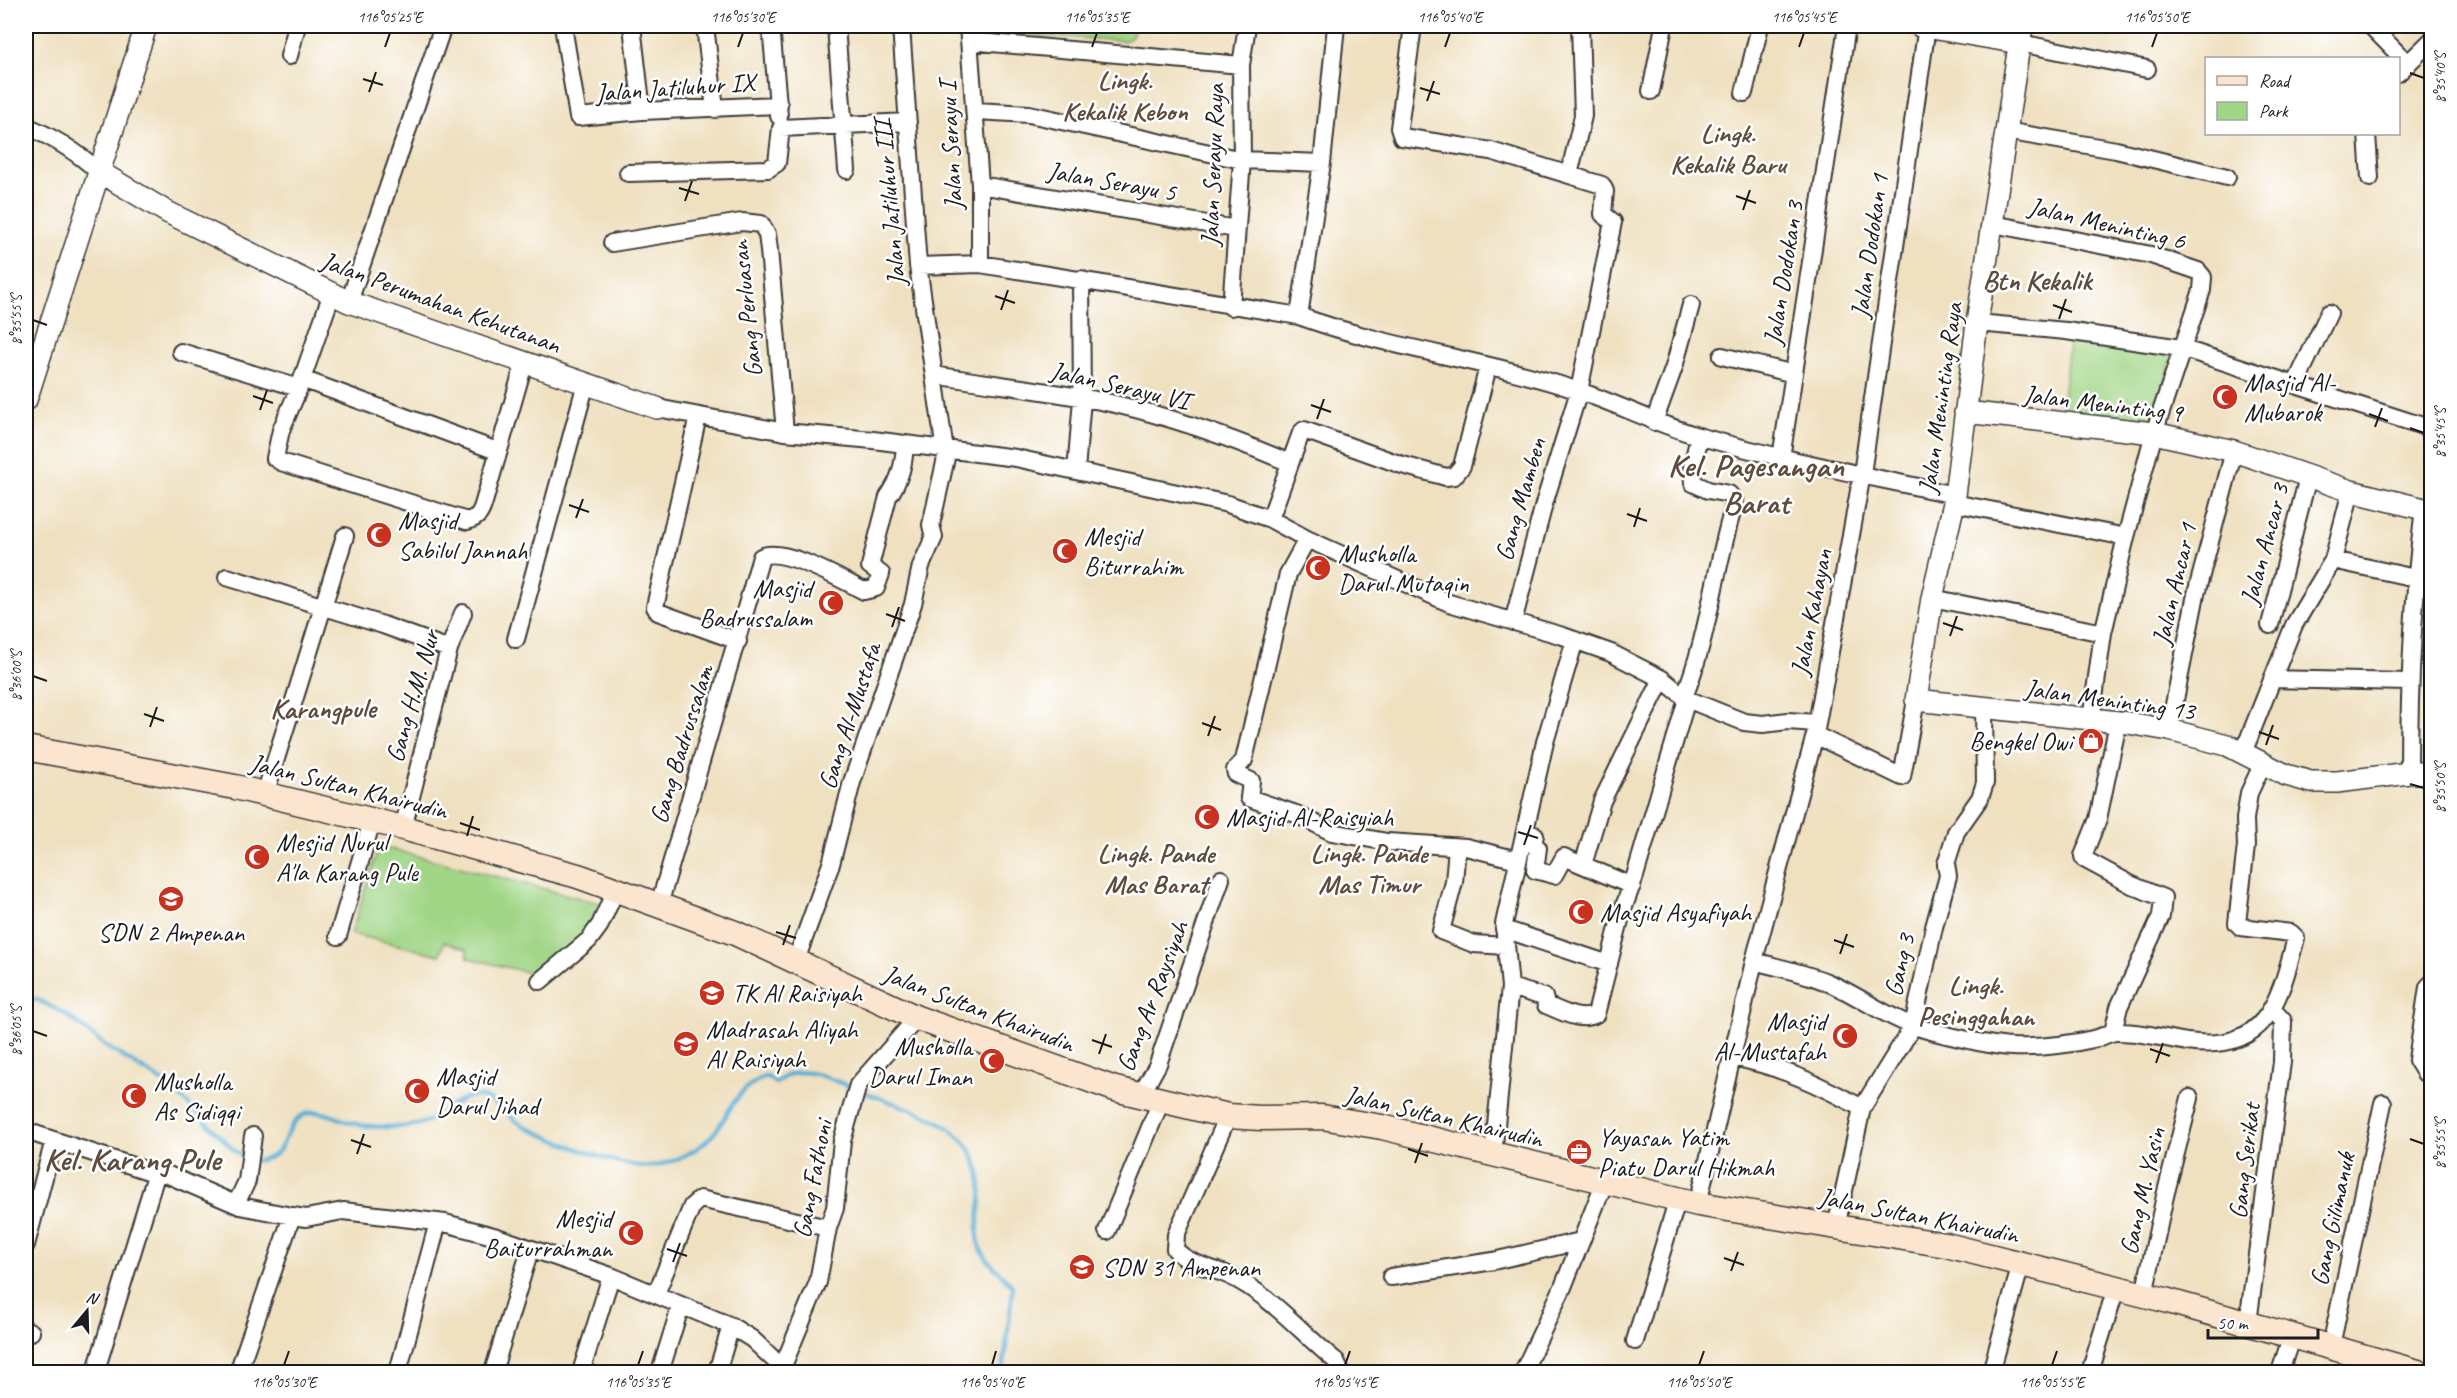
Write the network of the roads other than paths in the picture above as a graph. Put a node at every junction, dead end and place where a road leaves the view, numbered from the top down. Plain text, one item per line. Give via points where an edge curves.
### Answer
1 (146, 26) edge
2 (297, 26) edge
3 (443, 26) edge
4 (563, 26) edge
5 (632, 26) edge
6 (705, 26) edge
7 (771, 26) edge
8 (836, 26) edge
9 (901, 26) edge
10 (1247, 26) edge
11 (1336, 26) edge
12 (1413, 26) edge
13 (1581, 26) edge
14 (1664, 26) edge
15 (1760, 26) edge
16 (1847, 26) edge
17 (1924, 26) edge
18 (2372, 26) edge
19 (969, 33) edge
20 (2021, 34) edge
21 (2432, 40) edge
22 (289, 56) dead end
23 (2395, 57) edge
24 (1241, 65) junction
25 (2403, 68) edge
26 (2147, 69) dead end
27 (1651, 91) dead end
28 (1744, 93) dead end
29 (778, 105) junction
30 (715, 110) junction
31 (642, 111) junction
32 (976, 111) junction
33 (908, 122) junction
34 (845, 124) junction
35 (26, 126) edge
36 (781, 128) junction
37 (2005, 131) junction
38 (2367, 135) edge
39 (1242, 160) junction
40 (1322, 163) junction
41 (847, 170) dead end
42 (98, 171) junction
43 (628, 174) dead end
44 (1569, 175) junction
45 (2227, 177) dead end
46 (2370, 178) dead end
47 (980, 185) junction
48 (1993, 224) junction
49 (1236, 229) junction
50 (612, 243) dead end
51 (980, 264) junction
52 (918, 266) junction
53 (1081, 279) junction
54 (341, 298) junction
55 (1691, 305) dead end
56 (1231, 307) junction
57 (2329, 313) dead end
58 (1299, 316) junction
59 (1977, 323) junction
60 (2181, 348) junction
61 (181, 352) dead end
62 (1722, 356) dead end
63 (524, 364) junction
64 (1488, 367) junction
65 (1794, 374) junction
66 (934, 375) junction
67 (585, 383) junction
68 (301, 384) junction
69 (2295, 385) junction
70 (1579, 391) junction
71 (1082, 399) junction
72 (26, 400) edge
73 (657, 408) joint
74 (1965, 412) junction
75 (698, 417) junction
76 (1654, 422) junction
77 (2432, 429) edge
78 (785, 432) junction
79 (2154, 433) junction
80 (1699, 436) junction
81 (905, 444) junction
82 (946, 449) junction
83 (497, 451) junction
84 (2234, 451) junction
85 (1781, 458) junction
86 (1290, 463) junction
87 (1076, 471) junction
88 (1862, 474) junction
89 (2308, 477) junction
90 (2351, 491) junction
91 (1954, 499) junction
92 (2428, 510) edge
93 (1270, 519) junction
94 (345, 536) dead end
95 (2126, 537) junction
96 (1307, 540) junction
97 (2333, 560) junction
98 (227, 577) dead end
99 (2415, 578) junction
100 (1932, 598) junction
101 (323, 606) junction
102 (464, 613) dead end
103 (1513, 622) junction
104 (2270, 625) dead end
105 (2103, 633) junction
106 (516, 639) dead end
107 (1575, 640) junction
108 (738, 641) junction
109 (449, 649) junction
110 (1662, 679) junction
111 (2272, 679) junction
112 (2409, 682) junction
113 (1685, 698) junction
114 (1916, 700) junction
115 (1984, 709) junction
116 (2091, 720) junction
117 (2118, 723) junction
118 (1815, 729) junction
119 (2169, 730) junction
120 (26, 748) edge
121 (2243, 753) junction
122 (2263, 763) junction
123 (2409, 773) junction
124 (2432, 773) edge
125 (265, 794) junction
126 (372, 821) junction
127 (403, 828) junction
128 (1525, 834) junction
129 (1457, 847) junction
130 (1518, 860) junction
131 (1583, 865) junction
132 (1221, 879) dead end
133 (1632, 886) junction
134 (616, 889) junction
135 (659, 905) junction
136 (1505, 933) junction
137 (338, 936) dead end
138 (1754, 961) junction
139 (795, 963) junction
140 (1609, 964) junction
141 (540, 981) dead end
142 (2432, 983) edge
143 (1510, 987) junction
144 (2273, 1010) junction
145 (917, 1018) junction
146 (1913, 1026) junction
147 (2113, 1032) junction
148 (1732, 1057) junction
149 (2432, 1074) edge
150 (1151, 1098) junction
151 (2190, 1098) dead end
152 (2383, 1103) dead end
153 (1862, 1108) junction
154 (1228, 1116) junction
155 (26, 1131) edge
156 (253, 1136) dead end
157 (54, 1140) junction
158 (1493, 1155) junction
159 (157, 1172) junction
160 (1605, 1181) junction
161 (1688, 1201) junction
162 (236, 1204) junction
163 (292, 1216) junction
164 (438, 1222) junction
165 (1836, 1227) junction
166 (828, 1228) junction
167 (1107, 1231) dead end
168 (1581, 1241) junction
169 (26, 1245) edge
170 (530, 1250) junction
171 (2021, 1264) junction
172 (611, 1276) junction
173 (1391, 1277) dead end
174 (2116, 1288) junction
175 (656, 1294) junction
176 (2144, 1295) junction
177 (681, 1305) junction
178 (2248, 1323) junction
179 (731, 1326) junction
180 (2292, 1335) junction
181 (1635, 1341) dead end
182 (2331, 1346) junction
183 (97, 1367) dead end
184 (2377, 1367) edge
185 (785, 1369) edge
186 (238, 1372) edge
187 (398, 1372) edge
188 (493, 1372) edge
189 (581, 1372) edge
190 (660, 1372) edge
191 (717, 1372) edge
192 (1341, 1372) edge
193 (1523, 1372) edge
194 (1990, 1372) edge
195 (2090, 1372) edge
196 (2280, 1372) edge
197 (2418, 1372) edge

1 - 42 street
2 - 22 street
3 - 54 street
4 - 31 street, Jalan Jatiluhur IX via 576,115 582,118
5 - 31 street
6 - 30 street
7 - 29 street
8 - 34 street
9 - 33 street, Jalan Jatiluhur III
10 - 24 street, Jalan Serayu Raya
11 - 40 street
12 - 44 street via 1399,128 1404,139 1491,151
13 - 44 street via 1583,116
14 - 27 street
15 - 28 street
16 - 65 street, Jalan Dodokan 3
17 - 20 street
17 - 88 street, Jalan Dodokan 1
18 - 23 street
19 - 24 street
19 - 32 street, Jalan Serayu I
20 - 26 street
20 - 37 street, Jalan Meninting Raya
21 - 25 street
24 - 39 street, Jalan Serayu Raya
29 - 30 street, Jalan Jatiluhur IX
29 - 36 street
30 - 31 street, Jalan Jatiluhur IX
32 - 39 street via 1029,114
32 - 47 street, Jalan Serayu I
33 - 34 street
33 - 52 street, Jalan Jatiluhur III
34 - 36 street
34 - 41 street
35 - 42 street via 80,155
36 - 43 street via 777,163 768,169
37 - 45 street via 2116,150
37 - 48 street, Jalan Meninting Raya
38 - 46 street
39 - 40 street
39 - 49 street, Jalan Serayu Raya
40 - 58 street
42 - 54 street, Jalan Perumahan Kehutanan via 167,212
42 - 72 street
44 - 70 street, Gang Mamben via 1604,186 1602,212 1613,222
47 - 49 street, Jalan Serayu 5
47 - 51 street, Jalan Serayu I
48 - 59 street, Jalan Meninting Raya
48 - 60 street, Jalan Meninting 6 via 2151,255 2198,271 2203,277 2202,290
49 - 56 street, Jalan Serayu Raya
50 - 78 street, Gang Perluasan via 732,224 761,224 769,250
51 - 52 street
51 - 53 street
52 - 66 street, Jalan Jatiluhur III
53 - 56 street
53 - 71 street
54 - 63 street, Jalan Perumahan Kehutanan
54 - 68 street
55 - 76 street
56 - 58 street
57 - 69 street
58 - 64 street
59 - 60 street
59 - 74 street, Jalan Meninting Raya
60 - 69 street
60 - 79 street
61 - 68 street
62 - 65 street
63 - 67 street, Jalan Perumahan Kehutanan
63 - 83 street
64 - 70 street
64 - 86 street via 1462,466 1454,476 1399,464 1308,430 1301,433
65 - 85 street, Jalan Dodokan 3
66 - 71 street, Jalan Serayu VI
66 - 82 street, Jalan Jatiluhur III
67 - 73 street, Jalan Perumahan Kehutanan
67 - 106 street
68 - 83 street
68 - 83 street via 276,445 275,458 281,462 467,521 481,513
69 - 77 street
70 - 76 street
70 - 103 street, Gang Mamben
71 - 86 street, Jalan Serayu VI via 1150,413
71 - 87 street
73 - 75 street, Jalan Perumahan Kehutanan
74 - 79 street, Jalan Meninting 9
74 - 91 street, Jalan Meninting Raya
75 - 78 street, Jalan Perumahan Kehutanan
75 - 108 street via 655,609
76 - 80 street
78 - 81 street, Jalan Perumahan Kehutanan
79 - 84 street, Jalan Meninting 9
79 - 95 street
80 - 85 street
80 - 113 street via 1692,467 1693,483 1729,494 1735,502
81 - 82 street, Jalan Perumahan Kehutanan
81 - 108 street, Gang Badrussalam via 903,469 888,497 870,566 881,574 876,588 864,591 818,567 765,554 758,564
82 - 87 street, Jalan Perumahan Kehutanan
82 - 139 street, Gang Al-Mustafa via 931,525 934,537 921,566 913,603 852,782 831,864
84 - 89 street, Jalan Meninting 9
84 - 119 street, Jalan Ancar 1 via 2196,594
85 - 88 street
86 - 93 street
87 - 93 street, Jalan Perumahan Kehutanan via 1227,504
88 - 91 street
88 - 118 street, Jalan Kahayan
89 - 90 street, Jalan Meninting 9
89 - 104 street, Jalan Ancar 3
90 - 92 street, Jalan Meninting 9
90 - 97 street
91 - 95 street
91 - 100 street, Jalan Meninting Raya
92 - 99 street
93 - 96 street, Jalan Perumahan Kehutanan
94 - 101 street
95 - 105 street
96 - 103 street, Jalan Perumahan Kehutanan via 1421,592 1469,611
96 - 129 street via 1288,574 1244,760 1236,774 1251,781 1249,798 1296,814 1332,832 1387,842
97 - 99 street
97 - 111 street via 2295,625
98 - 101 street
99 - 112 street
100 - 105 street
100 - 114 street, Jalan Meninting Raya
101 - 109 street
101 - 125 street
102 - 109 street, Gang H.M. Nur
103 - 107 street, Jalan Perumahan Kehutanan
105 - 116 street
107 - 110 street, Jalan Perumahan Kehutanan
107 - 128 street via 1545,742
108 - 135 street, Gang Badrussalam
109 - 127 street, Gang H.M. Nur
110 - 113 street, Jalan Perumahan Kehutanan
110 - 131 street via 1602,801
111 - 112 street
111 - 121 street
112 - 123 street
113 - 118 street, Jalan Perumahan Kehutanan via 1744,722 1788,720
113 - 133 street
114 - 115 street, Jalan Meninting 13
114 - 118 street, Jalan Meninting Raya via 1902,777
115 - 116 street, Jalan Meninting 13
115 - 146 street, Gang 3 via 1985,783 1980,798 1956,832 1946,864 1948,876
116 - 117 street, Jalan Meninting 13
117 - 119 street, Jalan Meninting 13
117 - 147 street via 2098,819 2083,856 2164,902 2162,916 2119,1007
118 - 138 street, Jalan Kahayan
119 - 121 street, Jalan Meninting 13
120 - 125 main road, Jalan Sultan Khairudin
121 - 122 street, Jalan Meninting 13
122 - 123 street, Jalan Meninting 13 via 2298,780 2324,783
122 - 144 street via 2250,793 2245,819 2246,846 2237,922 2241,927 2291,933 2296,938
123 - 124 street, Jalan Meninting 13
125 - 126 main road, Jalan Sultan Khairudin
126 - 127 main road, Jalan Sultan Khairudin
126 - 137 street
127 - 134 main road, Jalan Sultan Khairudin
128 - 130 street
128 - 131 street via 1535,835 1535,870 1554,875 1564,857
129 - 130 street
129 - 136 street via 1454,882 1441,930 1474,944
130 - 136 street
131 - 133 street
132 - 150 street, Gang Ar Raysiyah via 1158,1064
133 - 140 street
134 - 135 main road, Jalan Sultan Khairudin
134 - 141 street via 589,940
135 - 139 main road, Jalan Sultan Khairudin via 735,933
136 - 140 street
136 - 143 street
138 - 146 street via 1828,982
138 - 148 street, Jalan Kahayan
139 - 145 main road, Jalan Sultan Khairudin
140 - 143 street via 1597,1013 1588,1018 1546,1005 1544,997
142 - 149 street via 2428,987 2417,1060 2425,1073
143 - 158 street
144 - 147 street via 2249,1033 2211,1043
144 - 178 street, Gang Serikat via 2283,1021 2282,1062
145 - 150 main road, Jalan Sultan Khairudin via 1073,1075
145 - 166 street, Gang Fathoni via 857,1090 842,1141 835,1208
146 - 147 street via 2011,1047 2066,1043
146 - 153 street, Gang 3
148 - 153 street via 1807,1079
148 - 161 street, Jalan Kahayan
150 - 154 main road, Jalan Sultan Khairudin
150 - 167 street, Gang Ar Raysiyah
151 - 176 street, Gang M. Yasin
152 - 182 street, Gang Gilimanuk
153 - 165 street, Gang 3
154 - 158 main road, Jalan Sultan Khairudin via 1322,1117
154 - 192 street via 1176,1235 1175,1249 1183,1257 1229,1276 1271,1301 1336,1360
155 - 157 street
156 - 162 street via 252,1160
157 - 159 street
157 - 169 street
158 - 160 main road, Jalan Sultan Khairudin
159 - 162 street
159 - 183 street
160 - 161 main road, Jalan Sultan Khairudin
160 - 168 street
161 - 165 main road, Jalan Sultan Khairudin
161 - 181 street, Jalan Kahayan
162 - 163 street
163 - 164 street via 306,1218 343,1211
163 - 186 street
164 - 170 street
164 - 187 street
165 - 171 main road, Jalan Sultan Khairudin via 1946,1245
166 - 175 street via 700,1199 692,1206
166 - 185 street, Gang Fathoni via 818,1282
168 - 173 street via 1492,1261
168 - 193 street
170 - 172 street
170 - 188 street
171 - 174 main road, Jalan Sultan Khairudin
171 - 194 street
172 - 175 street
172 - 189 street
174 - 176 main road, Jalan Sultan Khairudin
174 - 195 street
175 - 177 street
176 - 178 main road, Jalan Sultan Khairudin
177 - 179 street
177 - 190 street
178 - 180 main road, Jalan Sultan Khairudin
179 - 185 street
179 - 191 street
180 - 182 main road, Jalan Sultan Khairudin
180 - 196 street
182 - 184 main road, Jalan Sultan Khairudin
184 - 197 main road, Jalan Sultan Khairudin

